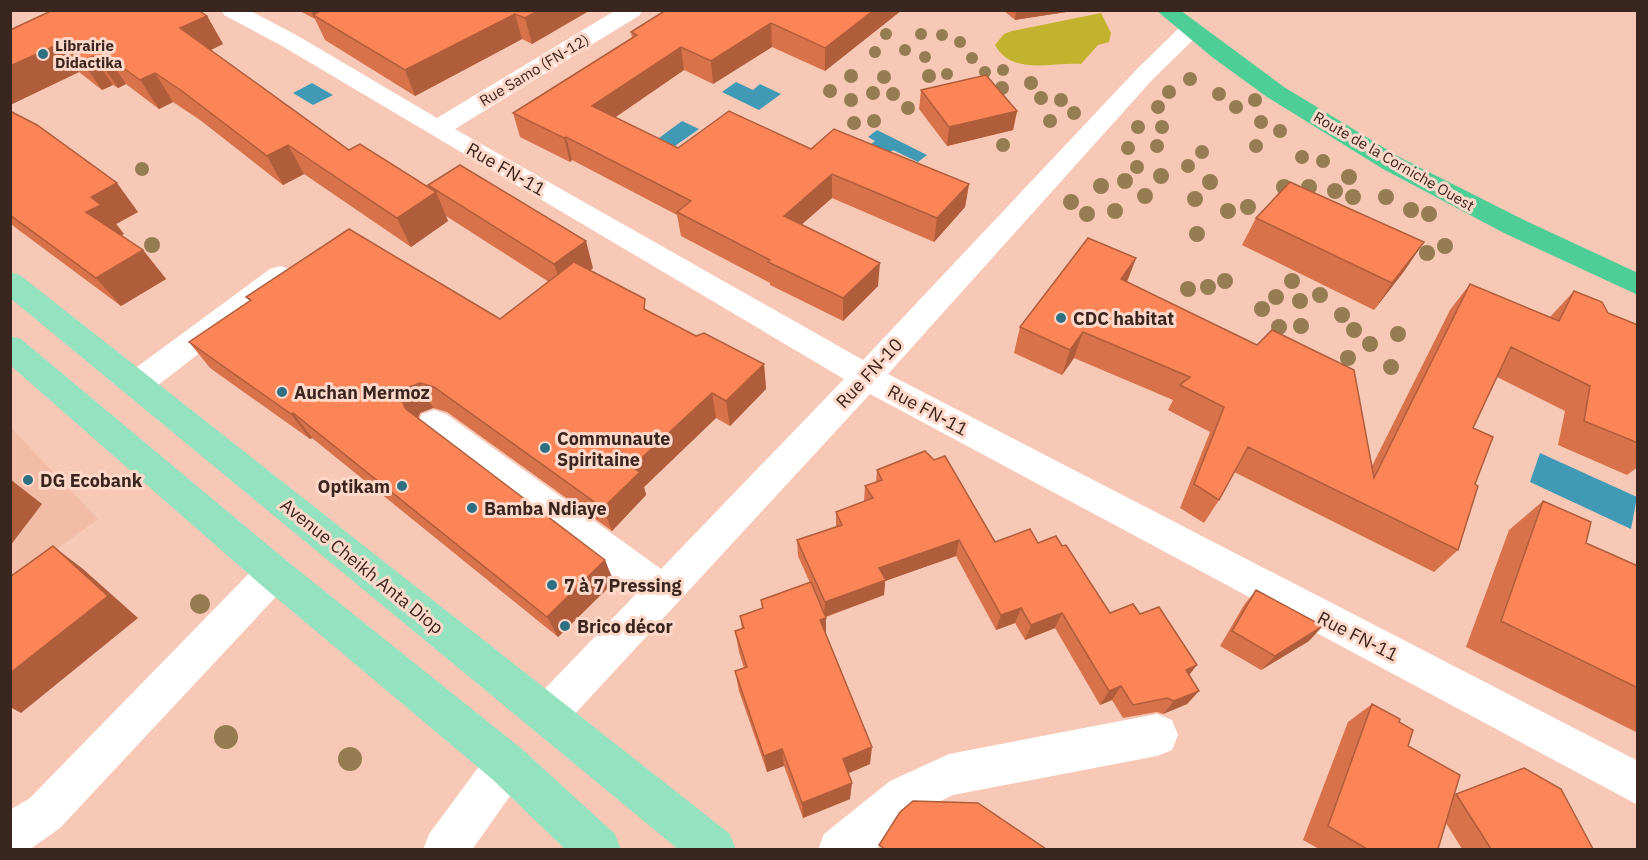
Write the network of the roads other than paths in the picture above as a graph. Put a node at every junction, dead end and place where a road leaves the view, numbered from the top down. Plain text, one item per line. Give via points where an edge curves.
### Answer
1 (232, 10) edge
2 (632, 10) edge
3 (1166, 10) edge
4 (1193, 20) edge
5 (437, 129) junction
6 (1638, 260) edge
7 (280, 276) edge
8 (10, 282) edge
9 (1638, 285) edge
10 (10, 347) edge
11 (866, 377) junction
12 (137, 384) junction
13 (434, 423) dead end
14 (274, 573) junction
15 (663, 592) junction
16 (547, 715) junction
17 (1157, 735) dead end
18 (507, 764) junction
19 (1638, 784) edge
20 (10, 836) edge
21 (445, 849) edge
22 (599, 849) edge
23 (714, 849) edge
24 (840, 849) edge

1 - 5 street, Rue FN-11 via 300,37
2 - 5 street, Rue Samo (FN-12)
3 - 4 highway, Route de la Corniche Ouest
4 - 6 highway, Route de la Corniche Ouest via 1379,132 1499,195
4 - 9 highway, Route de la Corniche Ouest via 1348,138 1469,205
4 - 11 street, Rue FN-10
5 - 11 street, Rue FN-11
7 - 12 street
8 - 12 main road, Avenue Cheikh Anta Diop
10 - 14 main road
11 - 15 street, Rue FN-10
11 - 19 street, Rue FN-11
12 - 16 main road, Avenue Cheikh Anta Diop
13 - 15 street
14 - 18 main road
14 - 20 street via 45,813
15 - 16 street, Rue FN-10
16 - 23 main road, Avenue Cheikh Anta Diop
17 - 24 street via 949,775 905,796
18 - 21 street
18 - 22 main road

